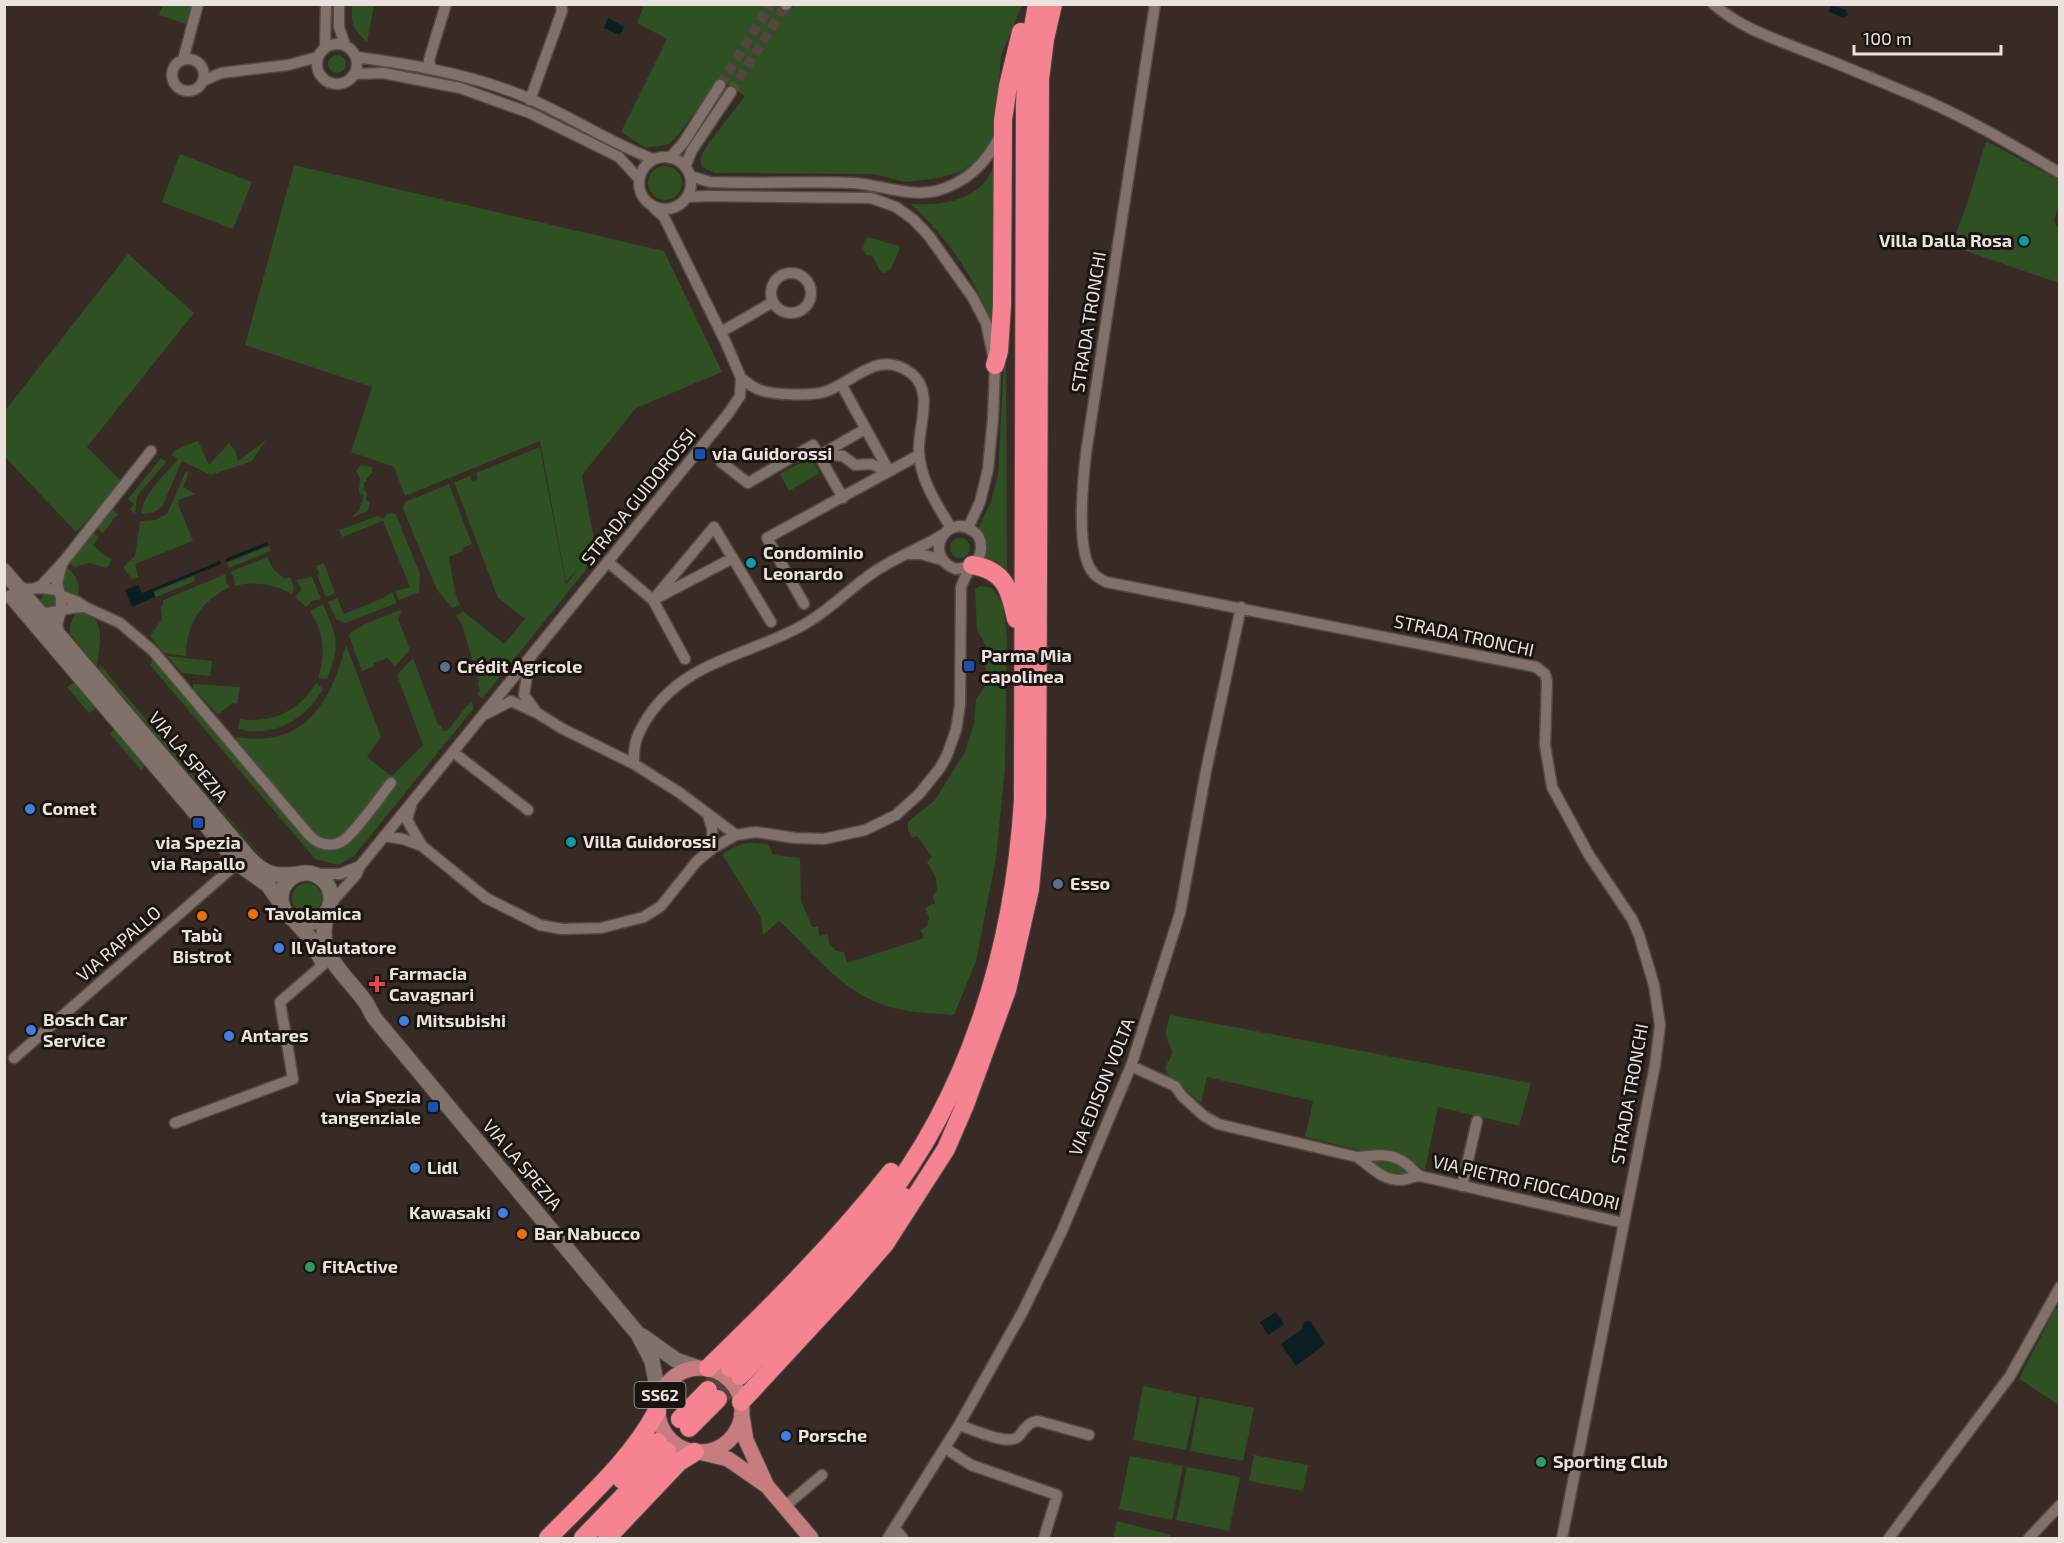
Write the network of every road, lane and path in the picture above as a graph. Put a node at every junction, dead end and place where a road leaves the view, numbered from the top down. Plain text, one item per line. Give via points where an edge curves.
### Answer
1 (198, 4) edge
2 (326, 4) edge
3 (339, 4) edge
4 (446, 4) edge
5 (561, 4) edge
6 (1028, 4) edge
7 (1037, 4) edge
8 (1053, 4) edge
9 (1155, 4) edge
10 (1713, 4) edge
11 (345, 45) junction
12 (325, 47) junction
13 (318, 57) junction
14 (356, 57) junction
15 (183, 60) junction
16 (288, 65) junction
17 (202, 68) junction
18 (431, 69) junction
19 (318, 71) junction
20 (220, 73) junction
21 (355, 74) junction
22 (203, 81) junction
23 (720, 85) tunnel mouth
24 (731, 92) tunnel mouth
25 (530, 100) junction
26 (1003, 120) junction
27 (670, 158) junction
28 (653, 159) junction
29 (688, 171) junction
30 (2060, 173) edge
31 (639, 179) junction
32 (687, 197) junction
33 (676, 207) junction
34 (654, 208) junction
35 (674, 238) junction
36 (773, 302) dead end
37 (721, 332) junction
38 (995, 365) junction
39 (741, 378) junction
40 (841, 384) junction
41 (866, 429) junction
42 (151, 451) dead end
43 (820, 454) junction
44 (919, 455) junction
45 (721, 462) dead end
46 (888, 470) junction
47 (843, 498) junction
48 (968, 528) junction
49 (947, 531) junction
50 (903, 554) junction
51 (733, 558) junction
52 (942, 560) junction
53 (63, 561) junction
54 (608, 562) junction
55 (971, 566) junction
56 (952, 568) junction
57 (7, 583) edge
58 (961, 588) junction
59 (653, 600) junction
60 (53, 601) junction
61 (804, 604) dead end
62 (1241, 607) junction
63 (771, 622) dead end
64 (60, 645) junction
65 (530, 658) junction
66 (685, 659) dead end
67 (537, 713) junction
68 (482, 716) junction
69 (1024, 736) junction
70 (633, 744) junction
71 (453, 752) junction
72 (615, 754) junction
73 (634, 764) junction
74 (168, 775) junction
75 (391, 783) dead end
76 (412, 802) junction
77 (528, 810) dead end
78 (708, 815) junction
79 (736, 835) junction
80 (384, 836) junction
81 (422, 846) junction
82 (713, 848) junction
83 (242, 859) junction
84 (360, 866) junction
85 (298, 874) junction
86 (314, 874) junction
87 (282, 904) junction
88 (329, 907) junction
89 (291, 918) junction
90 (324, 964) junction
91 (376, 1020) junction
92 (14, 1058) dead end
93 (1131, 1066) junction
94 (975, 1076) junction
95 (943, 1108) junction
96 (1477, 1121) dead end
97 (175, 1123) dead end
98 (1357, 1157) junction
99 (1420, 1176) junction
100 (1462, 1186) junction
101 (1624, 1223) junction
102 (2060, 1287) edge
103 (638, 1334) junction
104 (702, 1368) junction
105 (713, 1395) tunnel mouth
106 (658, 1404) junction
107 (742, 1408) junction
108 (685, 1424) tunnel mouth
109 (959, 1425) junction
110 (1089, 1435) dead end
111 (945, 1448) junction
112 (699, 1452) junction
113 (822, 1475) dead end
114 (767, 1486) junction
115 (2060, 1506) edge
116 (784, 1507) junction
117 (895, 1529) junction
118 (548, 1539) edge
119 (566, 1539) edge
120 (583, 1539) edge
121 (607, 1539) edge
122 (811, 1539) edge
123 (888, 1539) edge
124 (903, 1539) edge
125 (1044, 1539) edge
126 (1562, 1539) edge
127 (1889, 1539) edge
128 (2029, 1539) edge

1 - 15 street
2 - 12 street
3 - 11 street via 339,27
4 - 18 street via 429,60
5 - 25 street via 562,12
6 - 26 highway
7 - 69 highway via 1027,62 1025,105
8 - 94 highway via 1040,79 1037,816 1030,889 1014,963
9 - 62 street, STRADA TRONCHI via 1086,453 1082,529 1088,563 1094,574 1106,582
10 - 30 street via 1758,34 1946,109
11 - 12 street
11 - 14 street
12 - 13 street
13 - 16 street
13 - 19 street
14 - 18 street
14 - 21 street
15 - 17 street via 196,62
15 - 22 street via 172,74 178,87 192,90
16 - 19 street
16 - 20 street
17 - 20 street
17 - 22 street
18 - 25 street
19 - 21 street via 332,84 345,83
20 - 22 street
21 - 31 street via 383,73 460,88 530,113 619,157
23 - 27 street
24 - 29 street via 692,150
25 - 28 street
26 - 29 street via 993,150 976,170 956,183 928,192 850,183 710,182
26 - 38 highway via 1002,299 1000,349
27 - 28 street
27 - 29 street
28 - 31 street
29 - 32 street
31 - 34 street via 641,195
32 - 33 street
32 - 38 street via 871,198 896,207 938,247 973,298 986,323
33 - 34 street
33 - 35 street
34 - 35 street via 664,216
35 - 37 street
36 - 37 street
37 - 39 street
38 - 48 street via 988,469 980,502
39 - 40 street via 763,391 810,394
39 - 54 street, STRADA GUIDOROSSI via 740,396 733,409
40 - 41 street
40 - 44 street via 869,367 883,364 912,375 922,385 924,400
41 - 43 street
41 - 46 street
42 - 53 street
43 - 45 street via 813,445 747,483
43 - 46 street via 843,456 855,465 871,464
43 - 47 street
44 - 46 street
44 - 49 street via 925,481
46 - 47 street
47 - 61 street via 768,538
48 - 49 street
48 - 55 street via 981,542 980,555
49 - 50 street via 925,546
49 - 52 street via 938,550
50 - 52 street
50 - 70 street via 790,633 709,665 679,683 657,705
51 - 59 street
51 - 59 street via 714,526
51 - 63 street
52 - 56 street
53 - 60 street
53 - 60 street
54 - 59 street
54 - 65 street, STRADA GUIDOROSSI
55 - 56 street
55 - 58 street
55 - 69 highway via 997,574 1012,600 1017,622
56 - 58 street
57 - 60 main road, VIA LA SPEZIA
57 - 64 main road, VIA LA SPEZIA
58 - 79 street via 958,717 947,755 919,795 896,815 866,830 841,836 809,839 756,832
59 - 66 street
60 - 64 main road, VIA LA SPEZIA
60 - 75 street via 117,621 149,646 317,842 331,844 344,839
62 - 93 street, VIA EDISON VOLTA via 1180,912
62 - 101 street, STRADA TRONCHI via 1536,667 1545,674 1545,745 1552,787 1588,855 1632,920 1660,1013 1660,1036
64 - 74 main road, VIA LA SPEZIA
64 - 74 main road, VIA LA SPEZIA via 114,716
65 - 67 street via 524,694
65 - 68 street, STRADA GUIDOROSSI
67 - 68 street via 511,701
67 - 72 street
68 - 71 street, STRADA GUIDOROSSI
69 - 95 highway via 1021,832 1007,927 981,1020
70 - 72 street
70 - 73 street
71 - 76 street, STRADA GUIDOROSSI
71 - 77 street
72 - 73 street
73 - 78 street
74 - 83 main road, VIA LA SPEZIA
76 - 80 street, STRADA GUIDOROSSI
76 - 81 street via 407,820
78 - 79 street
78 - 82 street
79 - 82 street
80 - 81 street
80 - 84 street, STRADA GUIDOROSSI
81 - 82 street via 486,898 540,925 573,929 601,928 644,917 661,906 690,868
83 - 85 main road, VIA LA SPEZIA via 267,873
83 - 87 main road, VIA LA SPEZIA
83 - 92 street, VIA RAPALLO
84 - 86 street via 340,874
84 - 88 street, STRADA GUIDOROSSI
85 - 86 main road, VIA LA SPEZIA
85 - 87 main road via 283,888
86 - 88 main road, VIA LA SPEZIA / SS62 via 327,884 331,894
87 - 89 main road, VIA LA SPEZIA / SS62
88 - 89 main road via 312,922
88 - 91 main road, VIA LA SPEZIA / SS62 via 323,931 325,949
89 - 90 main road, VIA LA SPEZIA / SS62 via 310,938
90 - 91 main road, VIA LA SPEZIA / SS62
90 - 97 street via 280,1002 293,1079
91 - 103 main road, VIA LA SPEZIA / SS62
93 - 98 street, VIA PIETRO FIOCCADORI via 1175,1086 1214,1123
93 - 109 street, VIA EDISON VOLTA via 1062,1231 1023,1311
94 - 95 highway via 914,1183 888,1218 852,1260 735,1372 880,1208
94 - 107 highway via 946,1149 885,1244
95 - 104 highway via 930,1119 853,1221 780,1299
96 - 100 street
98 - 99 street, VIA PIETRO FIOCCADORI via 1390,1156
98 - 99 street, VIA PIETRO FIOCCADORI via 1385,1177 1401,1180
99 - 100 street, VIA PIETRO FIOCCADORI
100 - 101 street, VIA PIETRO FIOCCADORI
101 - 126 street, STRADA TRONCHI
102 - 127 street via 2010,1376
103 - 104 main road, VIA LA SPEZIA / SS62 via 676,1360
103 - 106 main road, VIA LA SPEZIA / SS62 via 652,1361
104 - 106 main road, SS62 via 673,1376 664,1386
104 - 107 main road, VIA LA SPEZIA / SS62 via 720,1372 730,1380
105 - 108 highway
106 - 112 main road, VIA LA SPEZIA / SS62 via 659,1424 666,1437 676,1446
106 - 118 highway via 647,1429 628,1455
107 - 112 main road via 733,1436 715,1450
107 - 114 main road, VIA LA SPEZIA via 746,1440
109 - 110 street via 1006,1441 1038,1421
109 - 111 street, VIA EDISON VOLTA
111 - 117 street, VIA EDISON VOLTA
111 - 125 street via 971,1465 1058,1495
112 - 114 main road, VIA LA SPEZIA via 728,1459
112 - 121 highway via 679,1462
113 - 116 street
114 - 116 main road, VIA LA SPEZIA
115 - 128 street
116 - 122 main road, VIA LA SPEZIA
117 - 123 street, VIA EDISON VOLTA
117 - 124 street
119 - 120 highway via 662,1447

